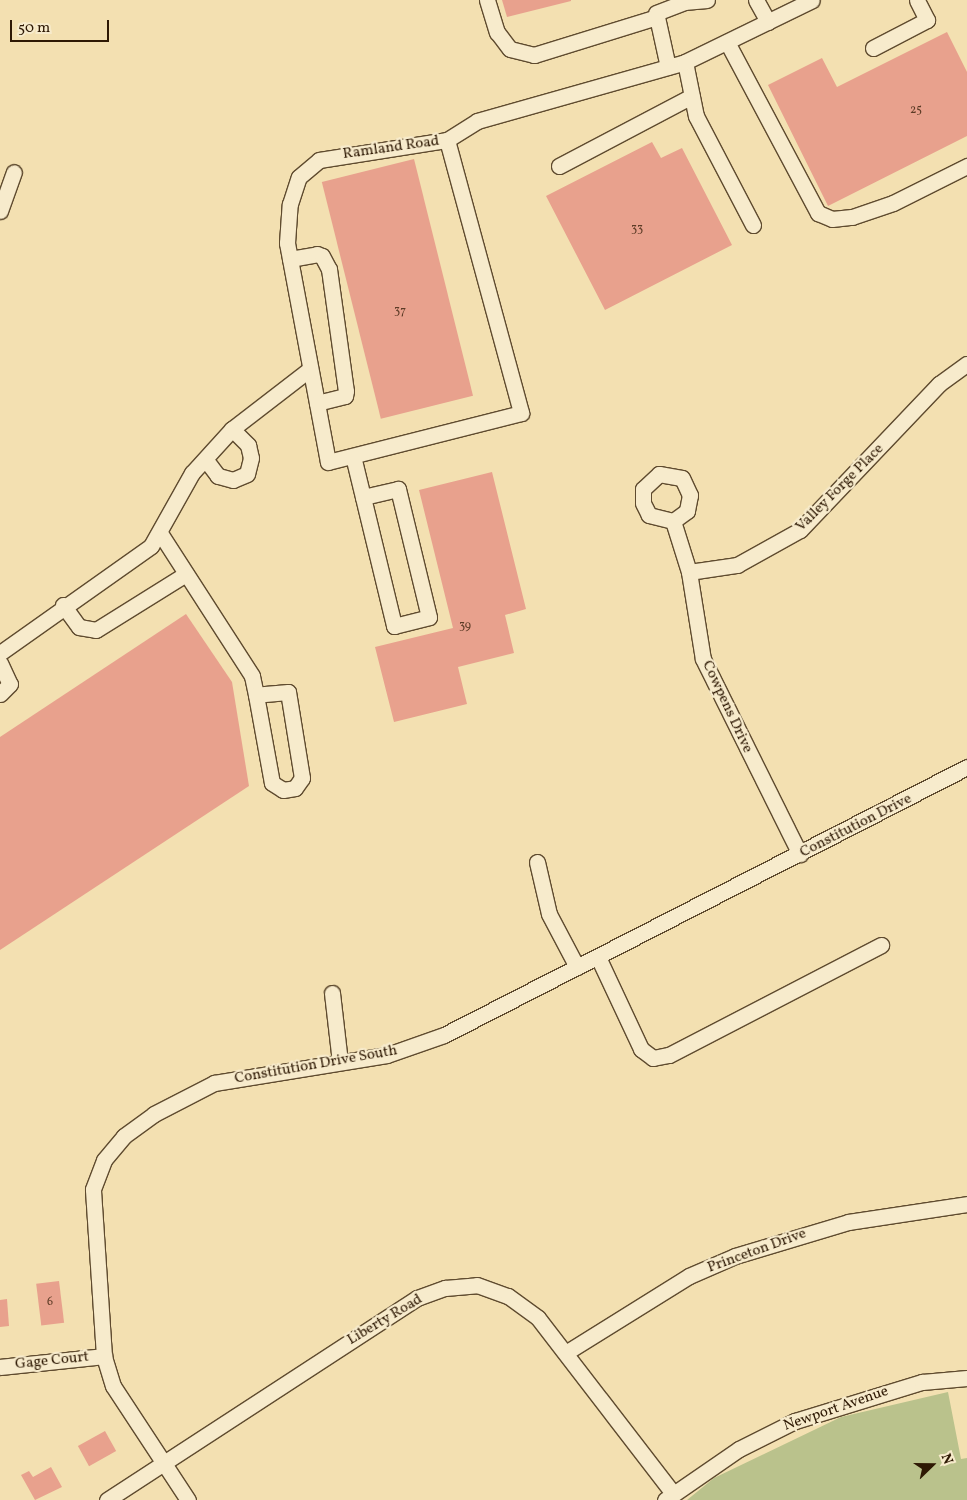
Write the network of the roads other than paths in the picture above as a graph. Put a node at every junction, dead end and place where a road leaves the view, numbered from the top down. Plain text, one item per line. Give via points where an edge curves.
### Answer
1 (488, 0) edge
2 (707, 0) edge
3 (756, 0) edge
4 (812, 0) edge
5 (916, 0) edge
6 (655, 10) edge
7 (768, 22) junction
8 (727, 42) junction
9 (873, 48) dead end
10 (685, 62) junction
11 (668, 67) junction
12 (692, 96) junction
13 (448, 140) junction
14 (559, 166) dead end
15 (967, 166) edge
16 (14, 172) dead end
17 (0, 211) edge
18 (753, 225) dead end
19 (290, 259) junction
20 (967, 364) edge
21 (310, 369) junction
22 (317, 403) junction
23 (232, 429) junction
24 (353, 456) junction
25 (205, 459) junction
26 (363, 497) junction
27 (673, 521) dead end
28 (160, 533) junction
29 (689, 572) junction
30 (186, 574) junction
31 (63, 604) junction
32 (0, 653) edge
33 (0, 663) edge
34 (0, 694) edge
35 (256, 695) junction
36 (967, 767) edge
37 (800, 854) junction
38 (538, 862) dead end
39 (744, 883) joint
40 (880, 945) dead end
41 (598, 957) junction
42 (577, 967) junction
43 (332, 993) dead end
44 (340, 1062) junction
45 (967, 1204) edge
46 (567, 1352) junction
47 (104, 1356) junction
48 (0, 1367) edge
49 (967, 1378) edge
50 (165, 1461) junction
51 (669, 1497) edge
52 (107, 1500) edge
53 (188, 1500) edge

1 - 6 street via 498,32 510,49 534,54
2 - 6 street
3 - 7 street
4 - 7 street, Ramland Road
5 - 9 street via 927,20
6 - 11 street
7 - 8 street, Ramland Road
8 - 10 street, Ramland Road
8 - 15 street via 818,212 832,219 852,217 893,202
10 - 11 street, Ramland Road
10 - 12 street
11 - 13 street, Ramland Road via 476,121
12 - 14 street
12 - 18 street via 696,116
13 - 19 street, Ramland Road via 319,160 299,177 290,204
13 - 24 street via 521,413
16 - 17 street
19 - 21 street, Ramland Road
19 - 22 street via 317,254 322,256 329,269 346,391 345,396
20 - 29 street, Valley Forge Place via 939,384 800,530 737,565
21 - 22 street, Ramland Road
21 - 23 street
22 - 24 street, Ramland Road via 328,462
23 - 25 street
23 - 25 street via 248,445 251,458 247,474 233,480 218,476
24 - 26 street
25 - 28 street via 192,473
26 - 26 street via 394,626 429,617 398,489
27 - 29 street, Cowpens Drive
28 - 30 street
28 - 31 street via 151,546
29 - 37 street, Cowpens Drive via 703,658
30 - 31 street via 96,630 78,627
30 - 35 street via 252,676
31 - 32 street
33 - 34 street via 10,684
35 - 35 street via 272,783 284,790 295,788 302,778 288,692
36 - 37 street, Constitution Drive
37 - 39 street, Constitution Drive
38 - 42 street via 549,914
39 - 41 street, Constitution Drive South
40 - 41 street via 669,1055 653,1058 641,1049
41 - 42 street, Constitution Drive South
42 - 44 street, Constitution Drive South via 413,1047
43 - 44 street
44 - 47 street, Constitution Drive South via 242,1077 190,1093 124,1136 104,1160 93,1189 93,1206
45 - 46 street, Princeton Drive via 848,1222 735,1256 682,1281
46 - 50 street, Liberty Road via 538,1318 508,1296 478,1285 445,1288 417,1298
46 - 51 street, Liberty Road
47 - 48 street, Gage Court
47 - 50 street, Constitution Drive South via 113,1386
49 - 51 street, Newport Avenue via 888,1390 795,1421 739,1449
50 - 52 street, Liberty Road
50 - 53 street, Constitution Drive South

